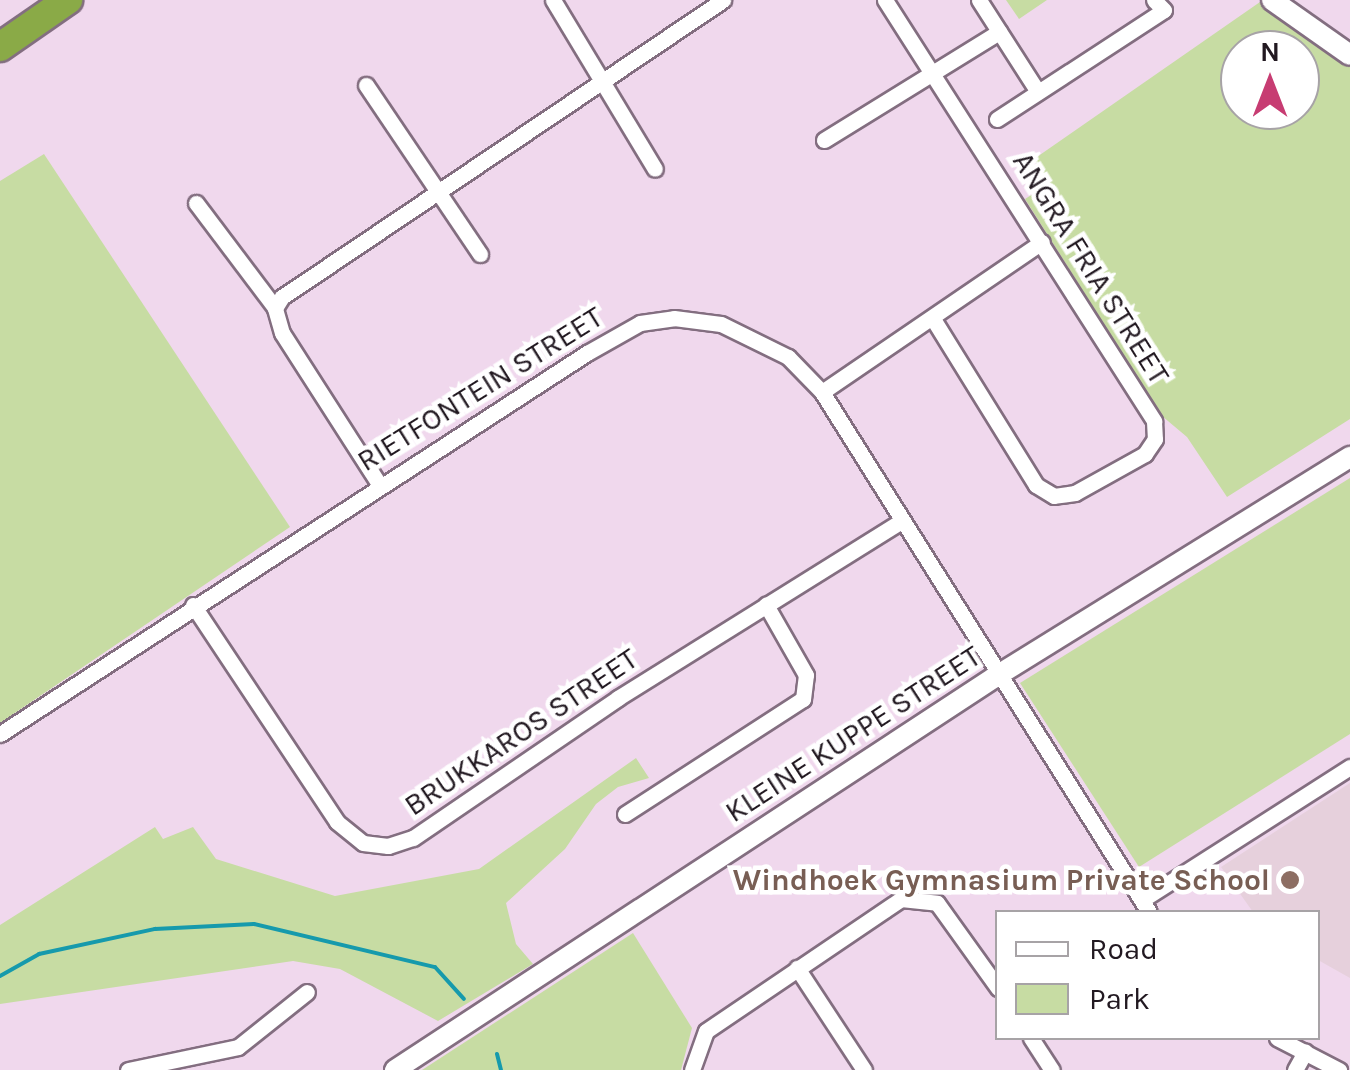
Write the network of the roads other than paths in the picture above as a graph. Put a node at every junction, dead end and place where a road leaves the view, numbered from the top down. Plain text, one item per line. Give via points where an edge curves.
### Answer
1 (553, 0) edge
2 (722, 0) edge
3 (885, 0) edge
4 (979, 0) edge
5 (1154, 0) edge
6 (1272, 0) edge
7 (1287, 0) edge
8 (64, 5) edge
9 (999, 32) junction
10 (1350, 45) edge
11 (0, 47) edge
12 (1350, 56) edge
13 (935, 73) junction
14 (604, 80) junction
15 (366, 85) dead end
16 (1038, 92) junction
17 (997, 119) dead end
18 (824, 140) dead end
19 (656, 170) dead end
20 (437, 191) junction
21 (196, 202) dead end
22 (1042, 242) junction
23 (480, 254) dead end
24 (275, 308) junction
25 (933, 319) junction
26 (822, 392) junction
27 (1350, 457) edge
28 (379, 484) junction
29 (900, 521) junction
30 (766, 605) junction
31 (193, 606) junction
32 (995, 676) junction
33 (0, 734) edge
34 (1350, 767) edge
35 (625, 814) dead end
36 (1146, 906) edge
37 (797, 968) junction
38 (995, 984) edge
39 (307, 992) dead end
40 (1032, 1040) edge
41 (1281, 1040) edge
42 (1305, 1052) junction
43 (128, 1070) edge
44 (395, 1070) edge
45 (692, 1070) edge
46 (864, 1070) edge
47 (1052, 1070) edge
48 (1295, 1070) edge
49 (1339, 1070) edge

1 - 14 street
2 - 14 street
3 - 13 street, ANGRA FRIA STREET
4 - 9 street
5 - 16 street via 1164,10
6 - 12 street
7 - 10 street
8 - 11 highway
9 - 13 street
9 - 16 street
13 - 18 street
13 - 22 street, ANGRA FRIA STREET
14 - 19 street
14 - 20 street
15 - 20 street
16 - 17 street
20 - 23 street
20 - 24 street via 288,290
21 - 24 street
22 - 25 street
22 - 25 street, ANGRA FRIA STREET via 1154,420 1155,439 1145,454 1075,493 1054,496 1036,485
24 - 28 street via 299,362
25 - 26 street
26 - 28 street, RIETFONTEIN STREET via 788,356 751,334 674,318 640,323
26 - 29 street, RIETFONTEIN STREET
27 - 32 street, KLEINE KUPPE STREET
28 - 31 street, RIETFONTEIN STREET
29 - 30 street, BRUKKAROS STREET
29 - 32 street, RIETFONTEIN STREET
30 - 31 street, BRUKKAROS STREET via 413,838 388,846 364,842 338,822
30 - 35 street via 806,675 803,699
31 - 33 street, RIETFONTEIN STREET
32 - 36 street, RIETFONTEIN STREET
32 - 44 street, KLEINE KUPPE STREET
34 - 36 street
37 - 38 street via 884,907 923,898 950,916
37 - 45 street via 706,1031
37 - 46 street
39 - 43 street via 238,1047
40 - 47 street
41 - 42 street
42 - 48 street
42 - 49 street

